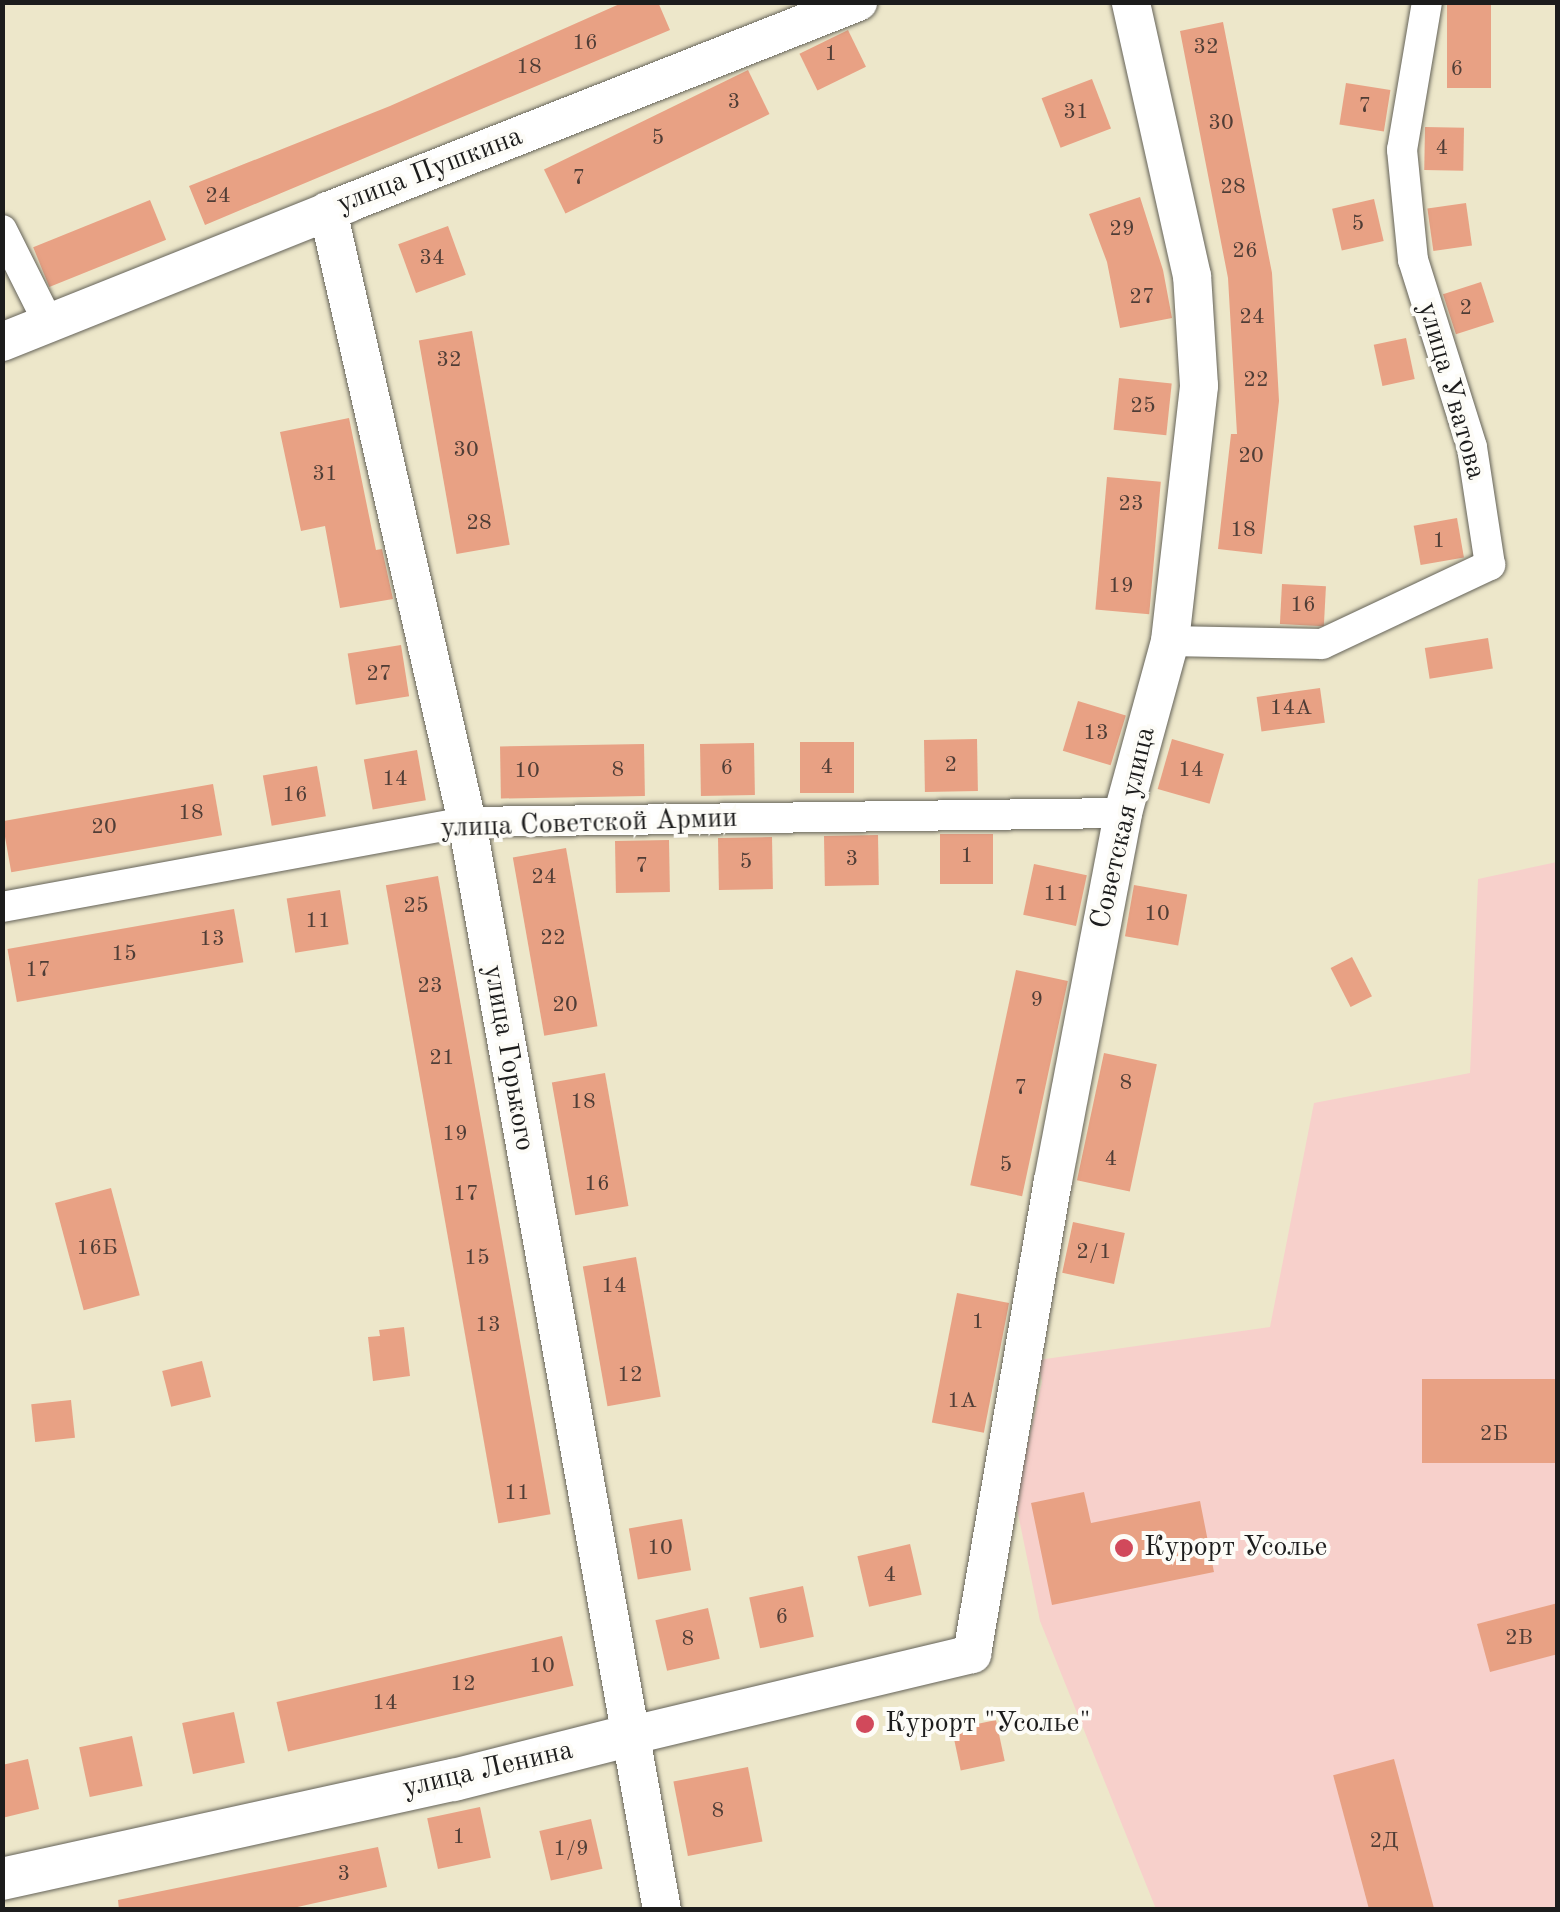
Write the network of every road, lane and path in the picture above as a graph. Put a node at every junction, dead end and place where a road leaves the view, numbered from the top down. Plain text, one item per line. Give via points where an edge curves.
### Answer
1 (858, 2) edge
2 (1132, 2) edge
3 (1427, 2) edge
4 (328, 211) junction
5 (2, 230) edge
6 (48, 322) junction
7 (2, 342) edge
8 (1170, 641) junction
9 (1122, 813) junction
10 (466, 822) junction
11 (2, 907) edge
12 (972, 1654) joint
13 (628, 1736) junction
14 (2, 1879) edge
15 (662, 1910) edge

1 - 4 street, улица Пушкина
2 - 8 street, Советская улица via 1192,276 1199,386
3 - 8 street, улица Уватова via 1402,150 1413,260 1472,447 1490,565 1322,644
4 - 6 street, улица Пушкина
4 - 10 street, улица Горького
5 - 6 street
6 - 7 street, улица Пушкина
8 - 9 street, Советская улица
9 - 10 street, улица Советской Армии
9 - 12 street, Советская улица
10 - 11 street, улица Советской Армии
10 - 13 street, улица Горького
12 - 13 street, улица Ленина
13 - 14 main road, улица Ленина
13 - 15 street, улица Горького

